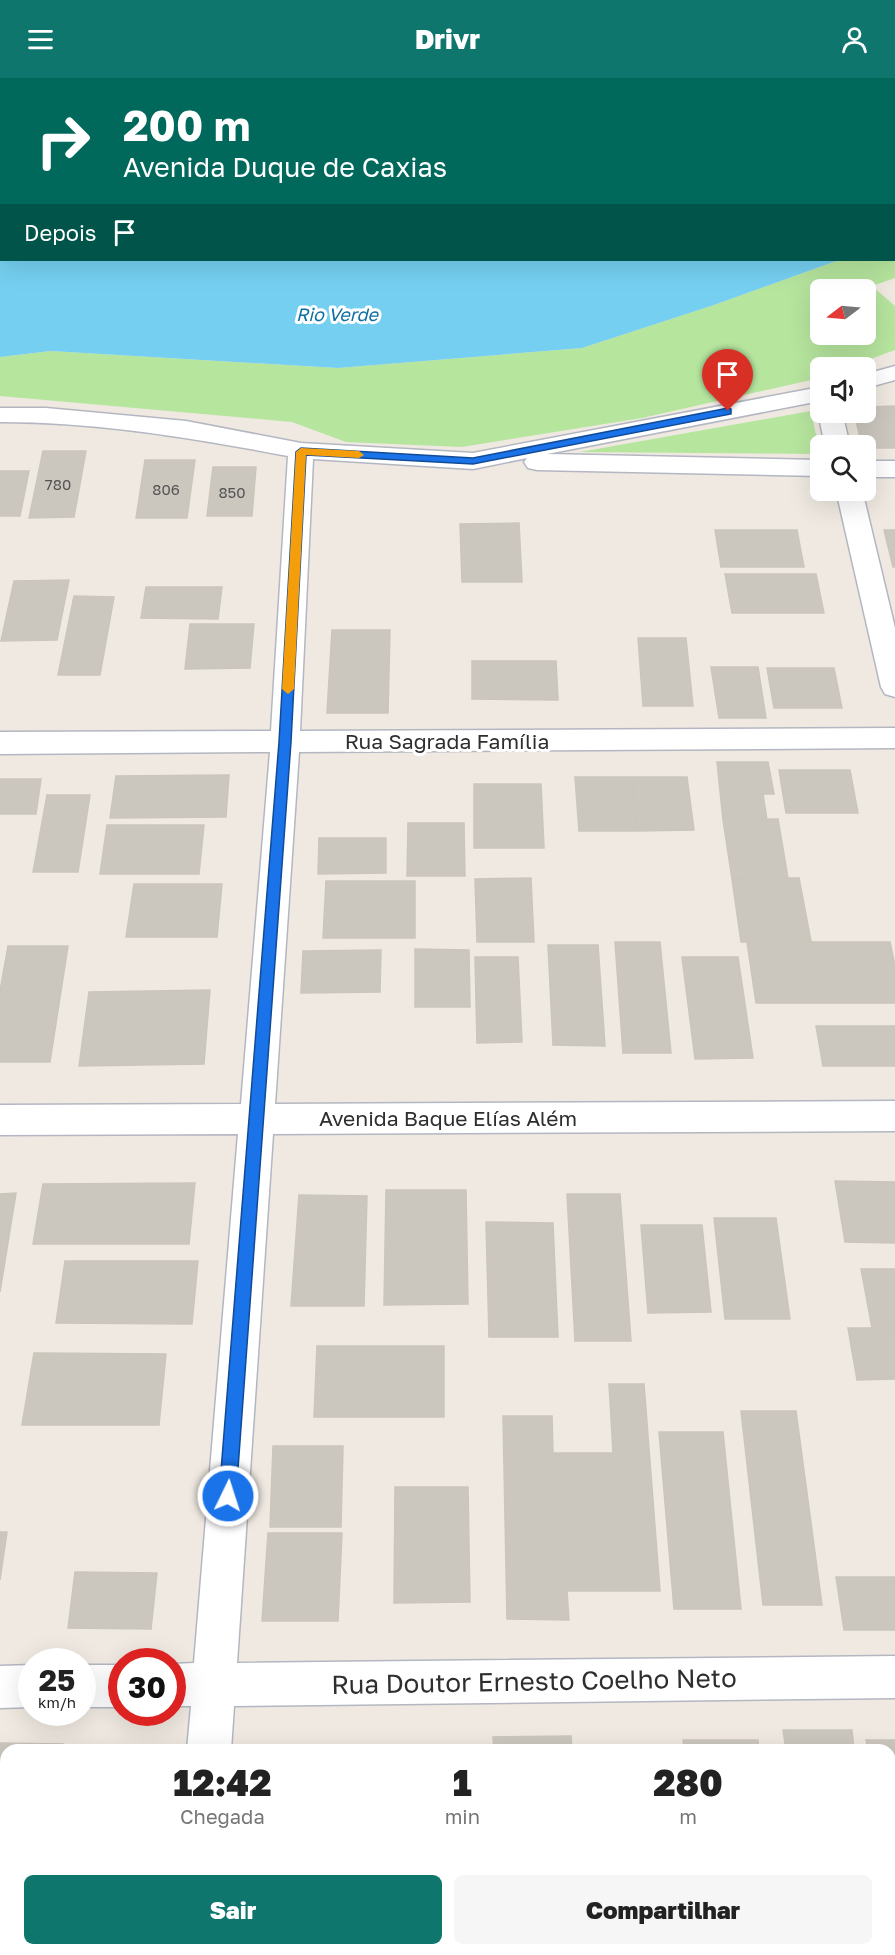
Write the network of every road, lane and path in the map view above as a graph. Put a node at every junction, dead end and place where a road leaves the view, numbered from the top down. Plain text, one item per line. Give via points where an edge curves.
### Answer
1 (895, 373) edge
2 (876, 378) edge
3 (810, 395) edge
4 (0, 415) edge
5 (301, 452) junction
6 (473, 461) junction
7 (810, 468) edge
8 (876, 469) edge
9 (895, 469) edge
10 (852, 501) edge
11 (895, 687) edge
12 (895, 738) edge
13 (285, 742) junction
14 (0, 743) edge
15 (895, 1116) edge
16 (256, 1119) junction
17 (0, 1120) edge
18 (895, 1677) edge
19 (186, 1685) edge
20 (214, 1685) junction
21 (18, 1686) edge
22 (0, 1687) edge
23 (209, 1744) edge

1 - 2 street
3 - 6 street
4 - 5 street via 46,415 186,429
5 - 6 street
5 - 13 street
6 - 7 street
8 - 9 street
10 - 11 street
12 - 13 street, Rua Sagrada Família
13 - 14 street, Rua Sagrada Família
13 - 16 street
15 - 16 street, Avenida Baque Elías Além
16 - 17 street, Avenida Baque Elías Além
16 - 20 street
18 - 20 street, Rua Doutor Ernesto Coelho Neto
19 - 20 street, Rua Doutor Ernesto Coelho Neto
20 - 23 street
21 - 22 street

